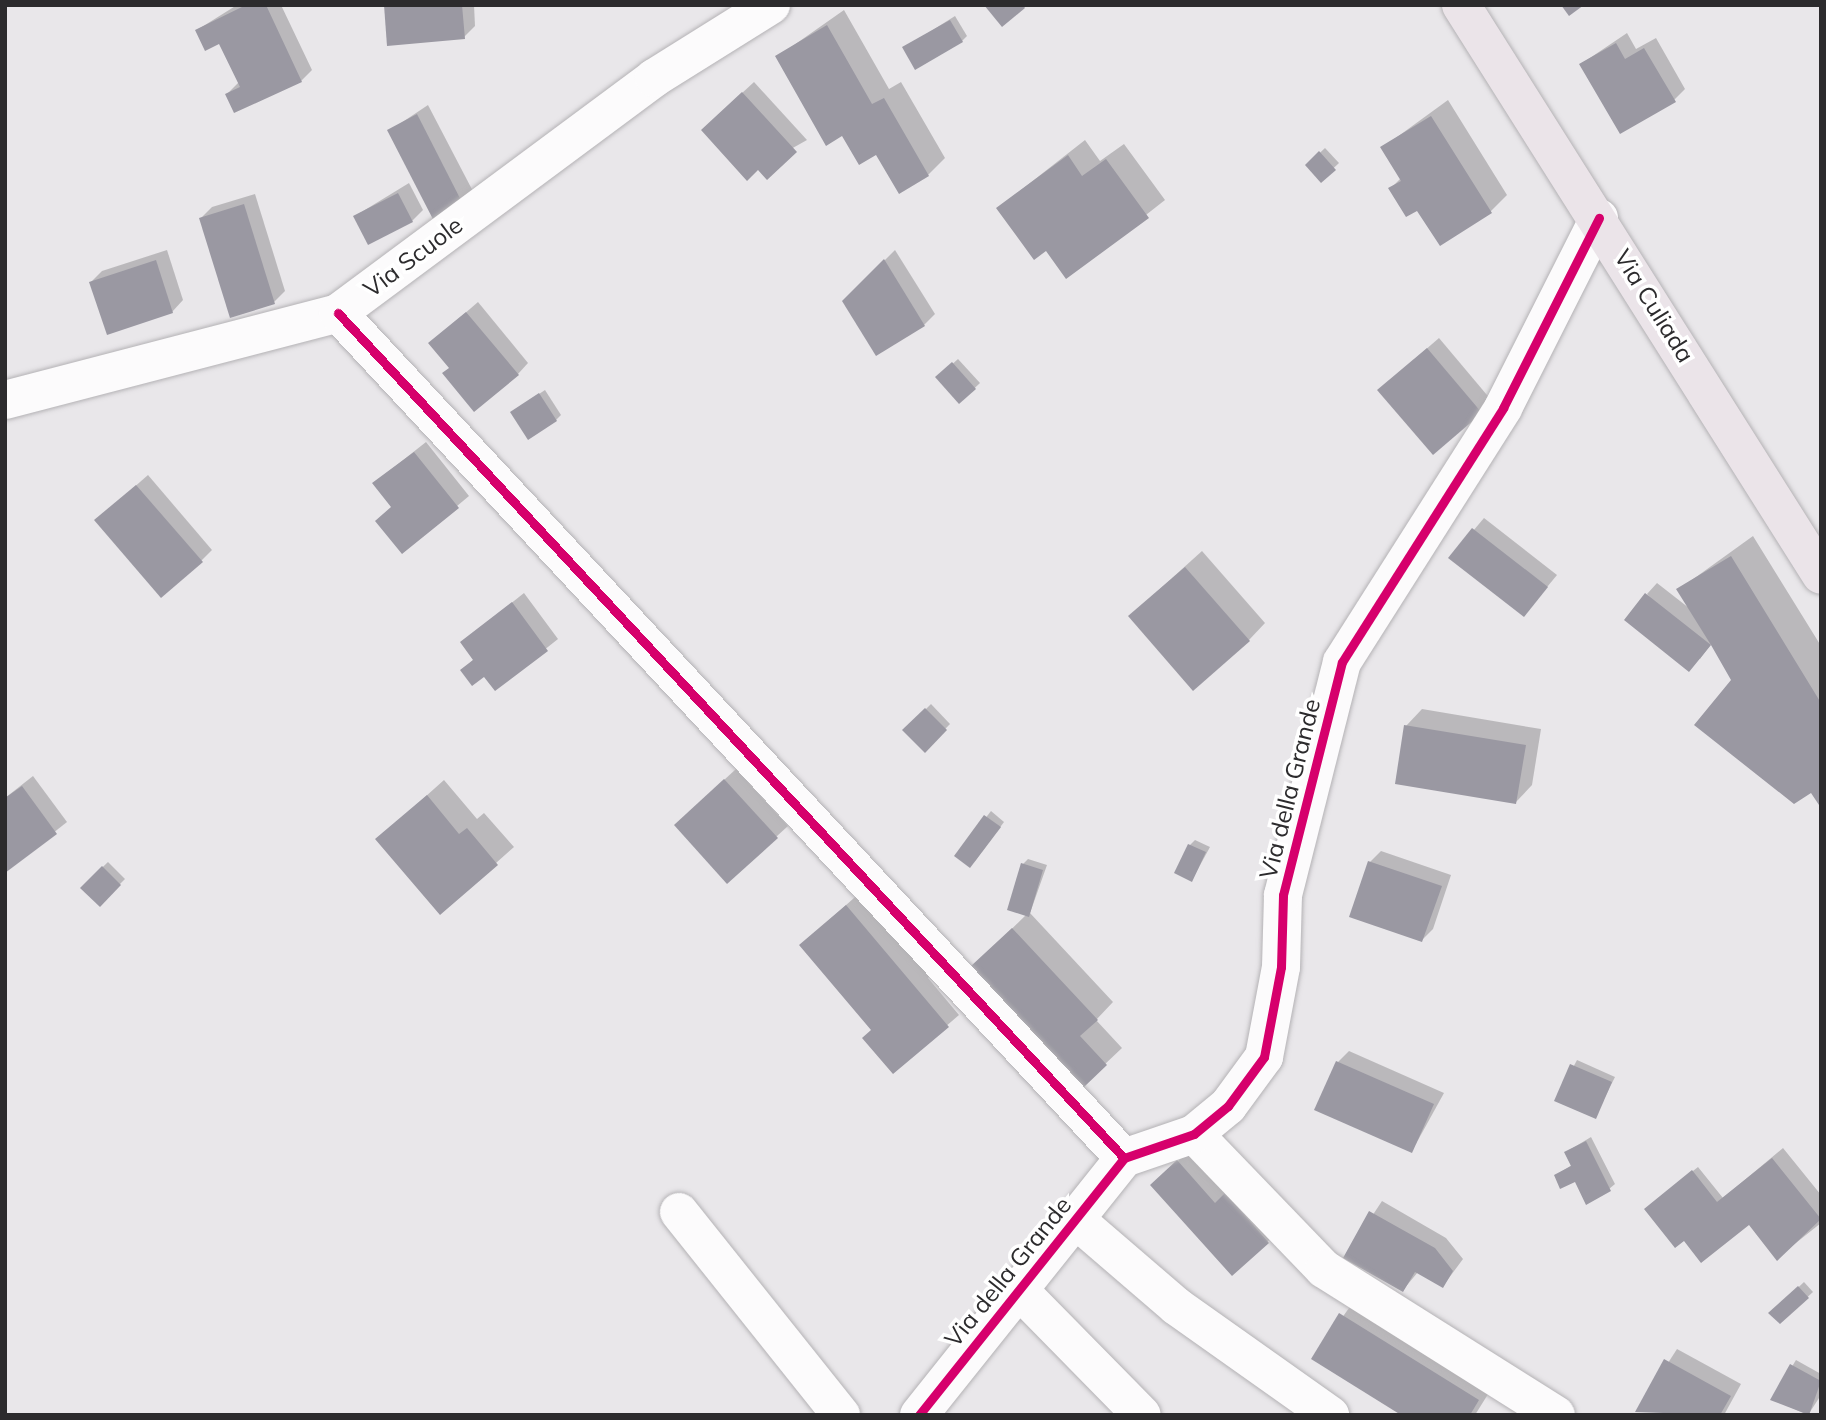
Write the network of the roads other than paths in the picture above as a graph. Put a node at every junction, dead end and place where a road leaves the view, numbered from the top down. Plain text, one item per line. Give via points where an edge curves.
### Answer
1 (772, 5) edge
2 (1461, 5) edge
3 (1599, 218) junction
4 (338, 313) junction
5 (5, 400) edge
6 (1821, 575) edge
7 (1194, 1134) junction
8 (1124, 1158) junction
9 (679, 1212) dead end
10 (1075, 1219) junction
11 (1019, 1290) junction
12 (841, 1415) edge
13 (919, 1415) edge
14 (1142, 1415) edge
15 (1330, 1415) edge
16 (1556, 1415) edge

1 - 4 street, Via Scuole via 654,78
2 - 3 main road, Via Culiada
3 - 6 main road, Via Culiada
3 - 7 street, Via della Grande via 1503,408 1342,662 1283,895 1281,967 1264,1057 1228,1106
4 - 5 street, Via Scuole
4 - 8 street
7 - 8 street, Via della Grande
7 - 16 street via 1324,1269
8 - 10 street, Via della Grande
9 - 12 street
10 - 11 street, Via della Grande
10 - 15 street via 1176,1306
11 - 13 street, Via della Grande
11 - 14 street

